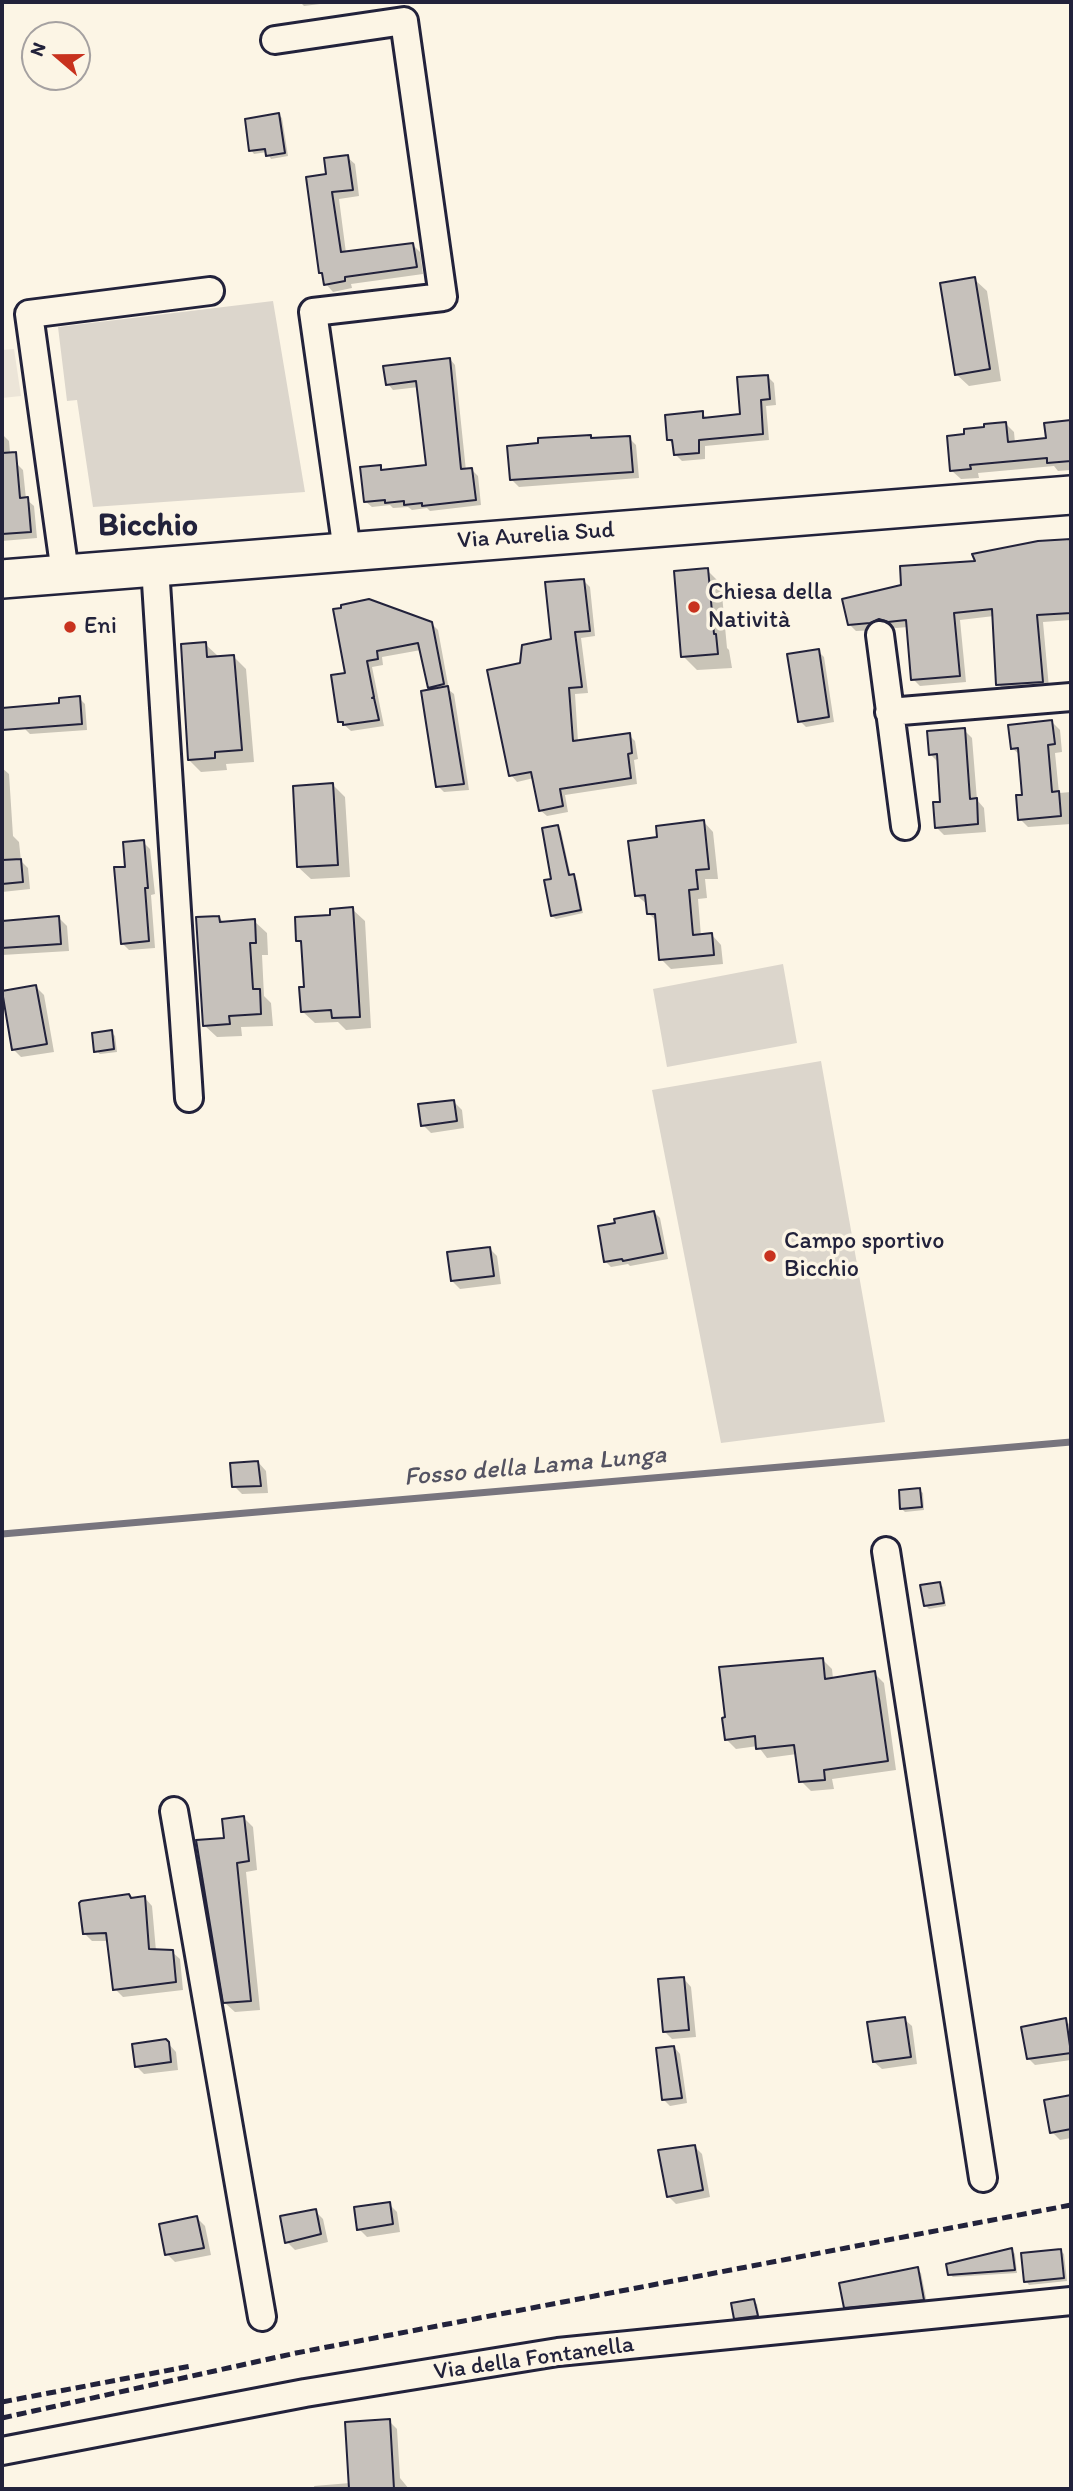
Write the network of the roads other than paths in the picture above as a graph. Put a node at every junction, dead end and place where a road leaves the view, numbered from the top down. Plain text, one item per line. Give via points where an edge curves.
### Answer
1 (275, 40) dead end
2 (210, 291) dead end
3 (1071, 495) edge
4 (347, 551) junction
5 (155, 567) junction
6 (65, 573) junction
7 (2, 579) edge
8 (880, 635) dead end
9 (1071, 697) edge
10 (889, 712) junction
11 (905, 826) dead end
12 (189, 1098) dead end
13 (886, 1551) dead end
14 (174, 1811) dead end
15 (983, 2178) dead end
16 (1071, 2301) edge
17 (262, 2317) dead end
18 (2, 2451) edge

1 - 4 street via 404,21 443,297 313,312
2 - 6 street via 29,314
3 - 4 main road, Via Aurelia Sud
4 - 5 main road, Via Aurelia Sud
5 - 6 main road, Via Aurelia Sud
5 - 12 street
6 - 7 main road, Via Aurelia Sud
8 - 10 street
9 - 10 street
10 - 11 street
13 - 15 street
14 - 17 street
16 - 18 street, Via della Fontanella via 558,2352 305,2393

